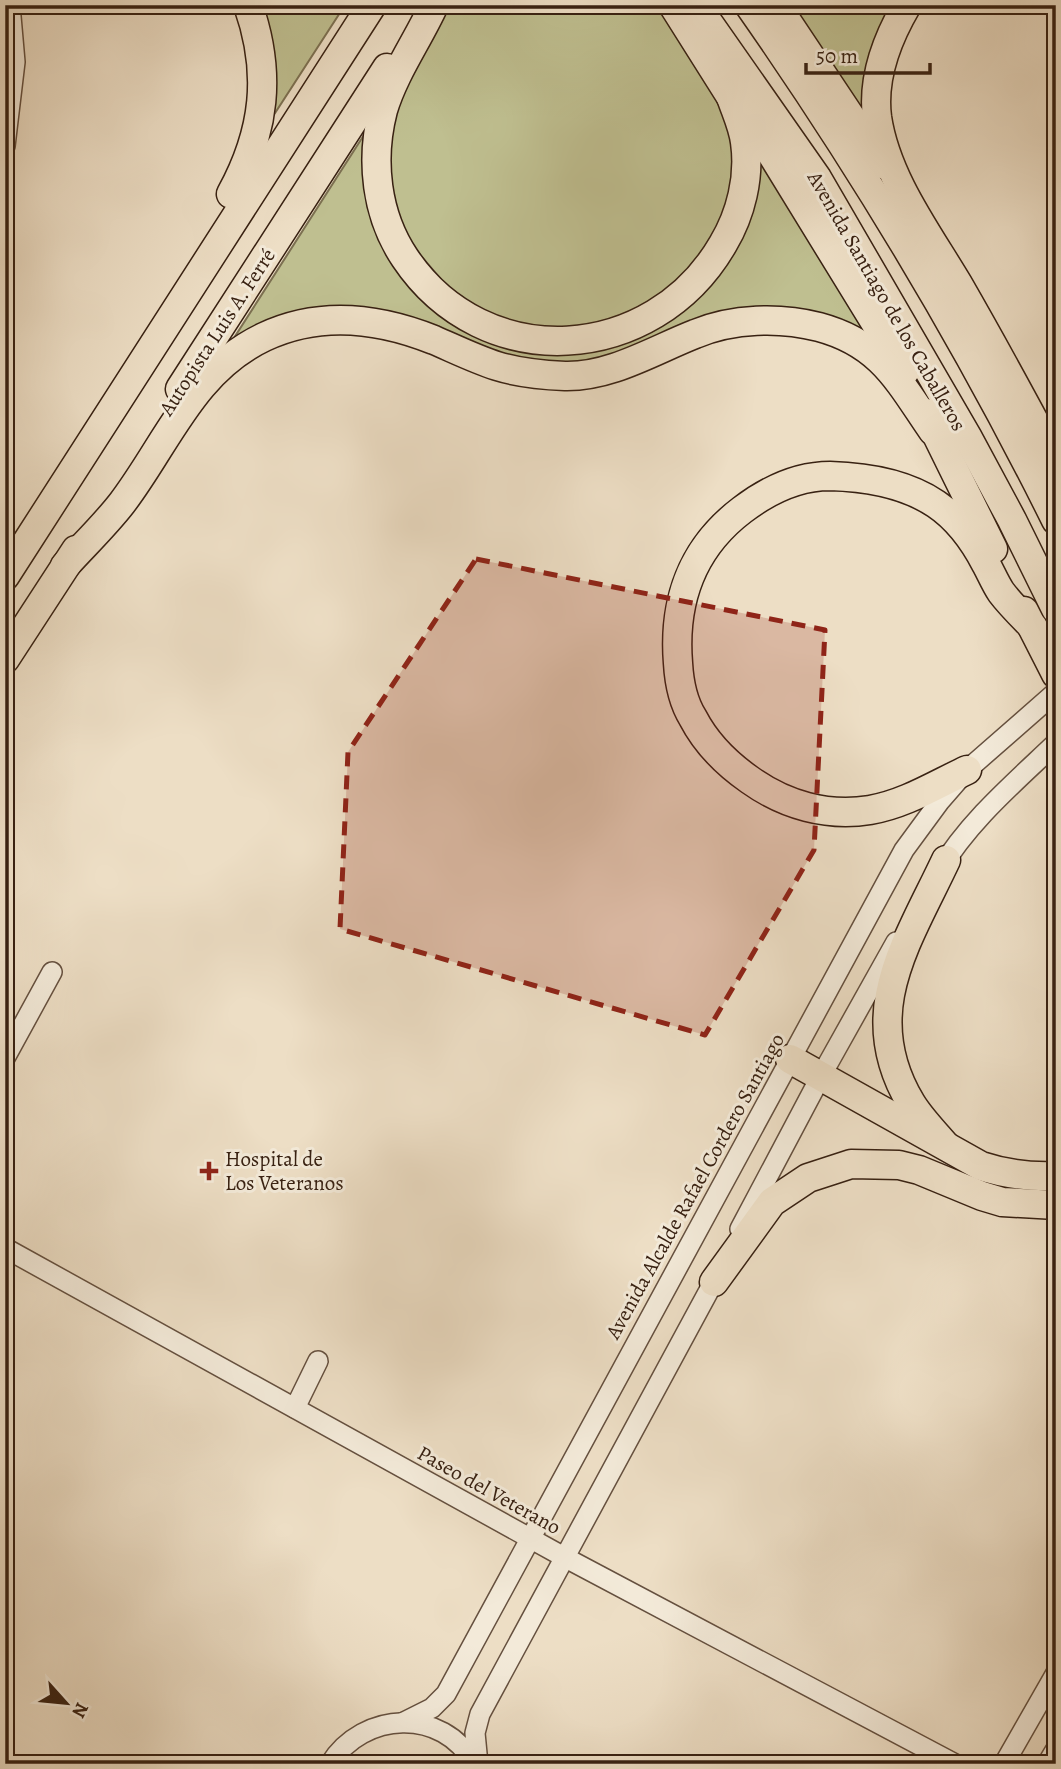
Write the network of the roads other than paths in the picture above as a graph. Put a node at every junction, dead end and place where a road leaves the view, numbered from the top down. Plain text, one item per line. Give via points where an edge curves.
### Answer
1 (10, 5) edge
2 (248, 5) edge
3 (372, 5) edge
4 (428, 5) edge
5 (434, 5) edge
6 (673, 5) edge
7 (696, 5) edge
8 (749, 5) edge
9 (776, 5) edge
10 (907, 5) edge
11 (731, 97) junction
12 (5, 146) edge
13 (896, 179) junction
14 (168, 321) junction
15 (1032, 417) junction
16 (933, 431) junction
17 (1056, 434) edge
18 (1056, 462) edge
19 (1056, 520) edge
20 (65, 566) junction
21 (5, 576) edge
22 (1056, 610) edge
23 (1033, 627) junction
24 (5, 659) edge
25 (1056, 674) edge
26 (1056, 692) edge
27 (1056, 743) edge
28 (967, 770) junction
29 (946, 860) junction
30 (52, 972) dead end
31 (5, 1058) edge
32 (790, 1059) junction
33 (821, 1076) junction
34 (944, 1144) junction
35 (1056, 1176) edge
36 (1056, 1205) edge
37 (5, 1248) edge
38 (714, 1282) junction
39 (318, 1361) dead end
40 (295, 1408) junction
41 (530, 1538) junction
42 (564, 1557) junction
43 (1056, 1673) edge
44 (404, 1722) junction
45 (1056, 1749) edge
46 (1056, 1762) edge
47 (330, 1764) edge
48 (476, 1764) edge
49 (955, 1764) edge
50 (1004, 1764) edge

1 - 12 street via 15,62
2 - 14 highway via 262,58 258,124 239,180 175,282
3 - 14 highway
4 - 20 highway, Autopista Luis A. Ferré
5 - 11 highway via 383,111 377,150 379,193 391,233 423,282 471,320 509,335 553,342 600,336 659,312 701,276 737,216 745,183 745,139
6 - 11 highway
7 - 22 highway, Avenida Santiago de los Caballeros via 817,178 968,438
8 - 19 highway, Avenida Santiago de los Caballeros via 913,259
9 - 13 highway via 878,160
10 - 13 highway via 887,43 877,90 881,136
11 - 16 highway via 754,125 874,318 920,398
13 - 15 highway
14 - 21 highway
15 - 17 highway
15 - 18 highway
16 - 20 highway via 895,374 877,356 807,324 731,323 610,368 569,376 499,367 391,326 354,321 299,324 261,338 218,367 181,411 122,503
16 - 23 highway
20 - 24 highway, Autopista Luis A. Ferré
23 - 25 highway
23 - 28 highway via 1000,591 949,513 902,487 866,478 811,478 760,496 724,524 696,561 676,628 679,674 692,718 721,757 741,774 802,806 845,811 903,801
26 - 28 street, Avenida Alcalde Rafael Cordero Santiago
27 - 29 street via 987,808
28 - 32 street, Avenida Alcalde Rafael Cordero Santiago via 904,849
29 - 33 street
29 - 34 highway via 894,975 886,1029 893,1066 903,1088
30 - 31 street
32 - 33 highway
32 - 41 street, Avenida Alcalde Rafael Cordero Santiago
33 - 34 highway
33 - 38 street
34 - 35 highway via 996,1171
36 - 38 highway via 1002,1202 899,1165 851,1164 808,1178 772,1202
37 - 40 street, Paseo del Veterano
38 - 42 street
39 - 40 street
40 - 41 street, Paseo del Veterano
41 - 42 street, Paseo del Veterano
41 - 44 street, Avenida Alcalde Rafael Cordero Santiago via 446,1693 432,1708
42 - 48 street via 480,1714
42 - 49 street, Paseo del Veterano
43 - 50 street
44 - 47 street via 358,1734
44 - 48 street via 449,1736
45 - 46 street via 1051,1759

